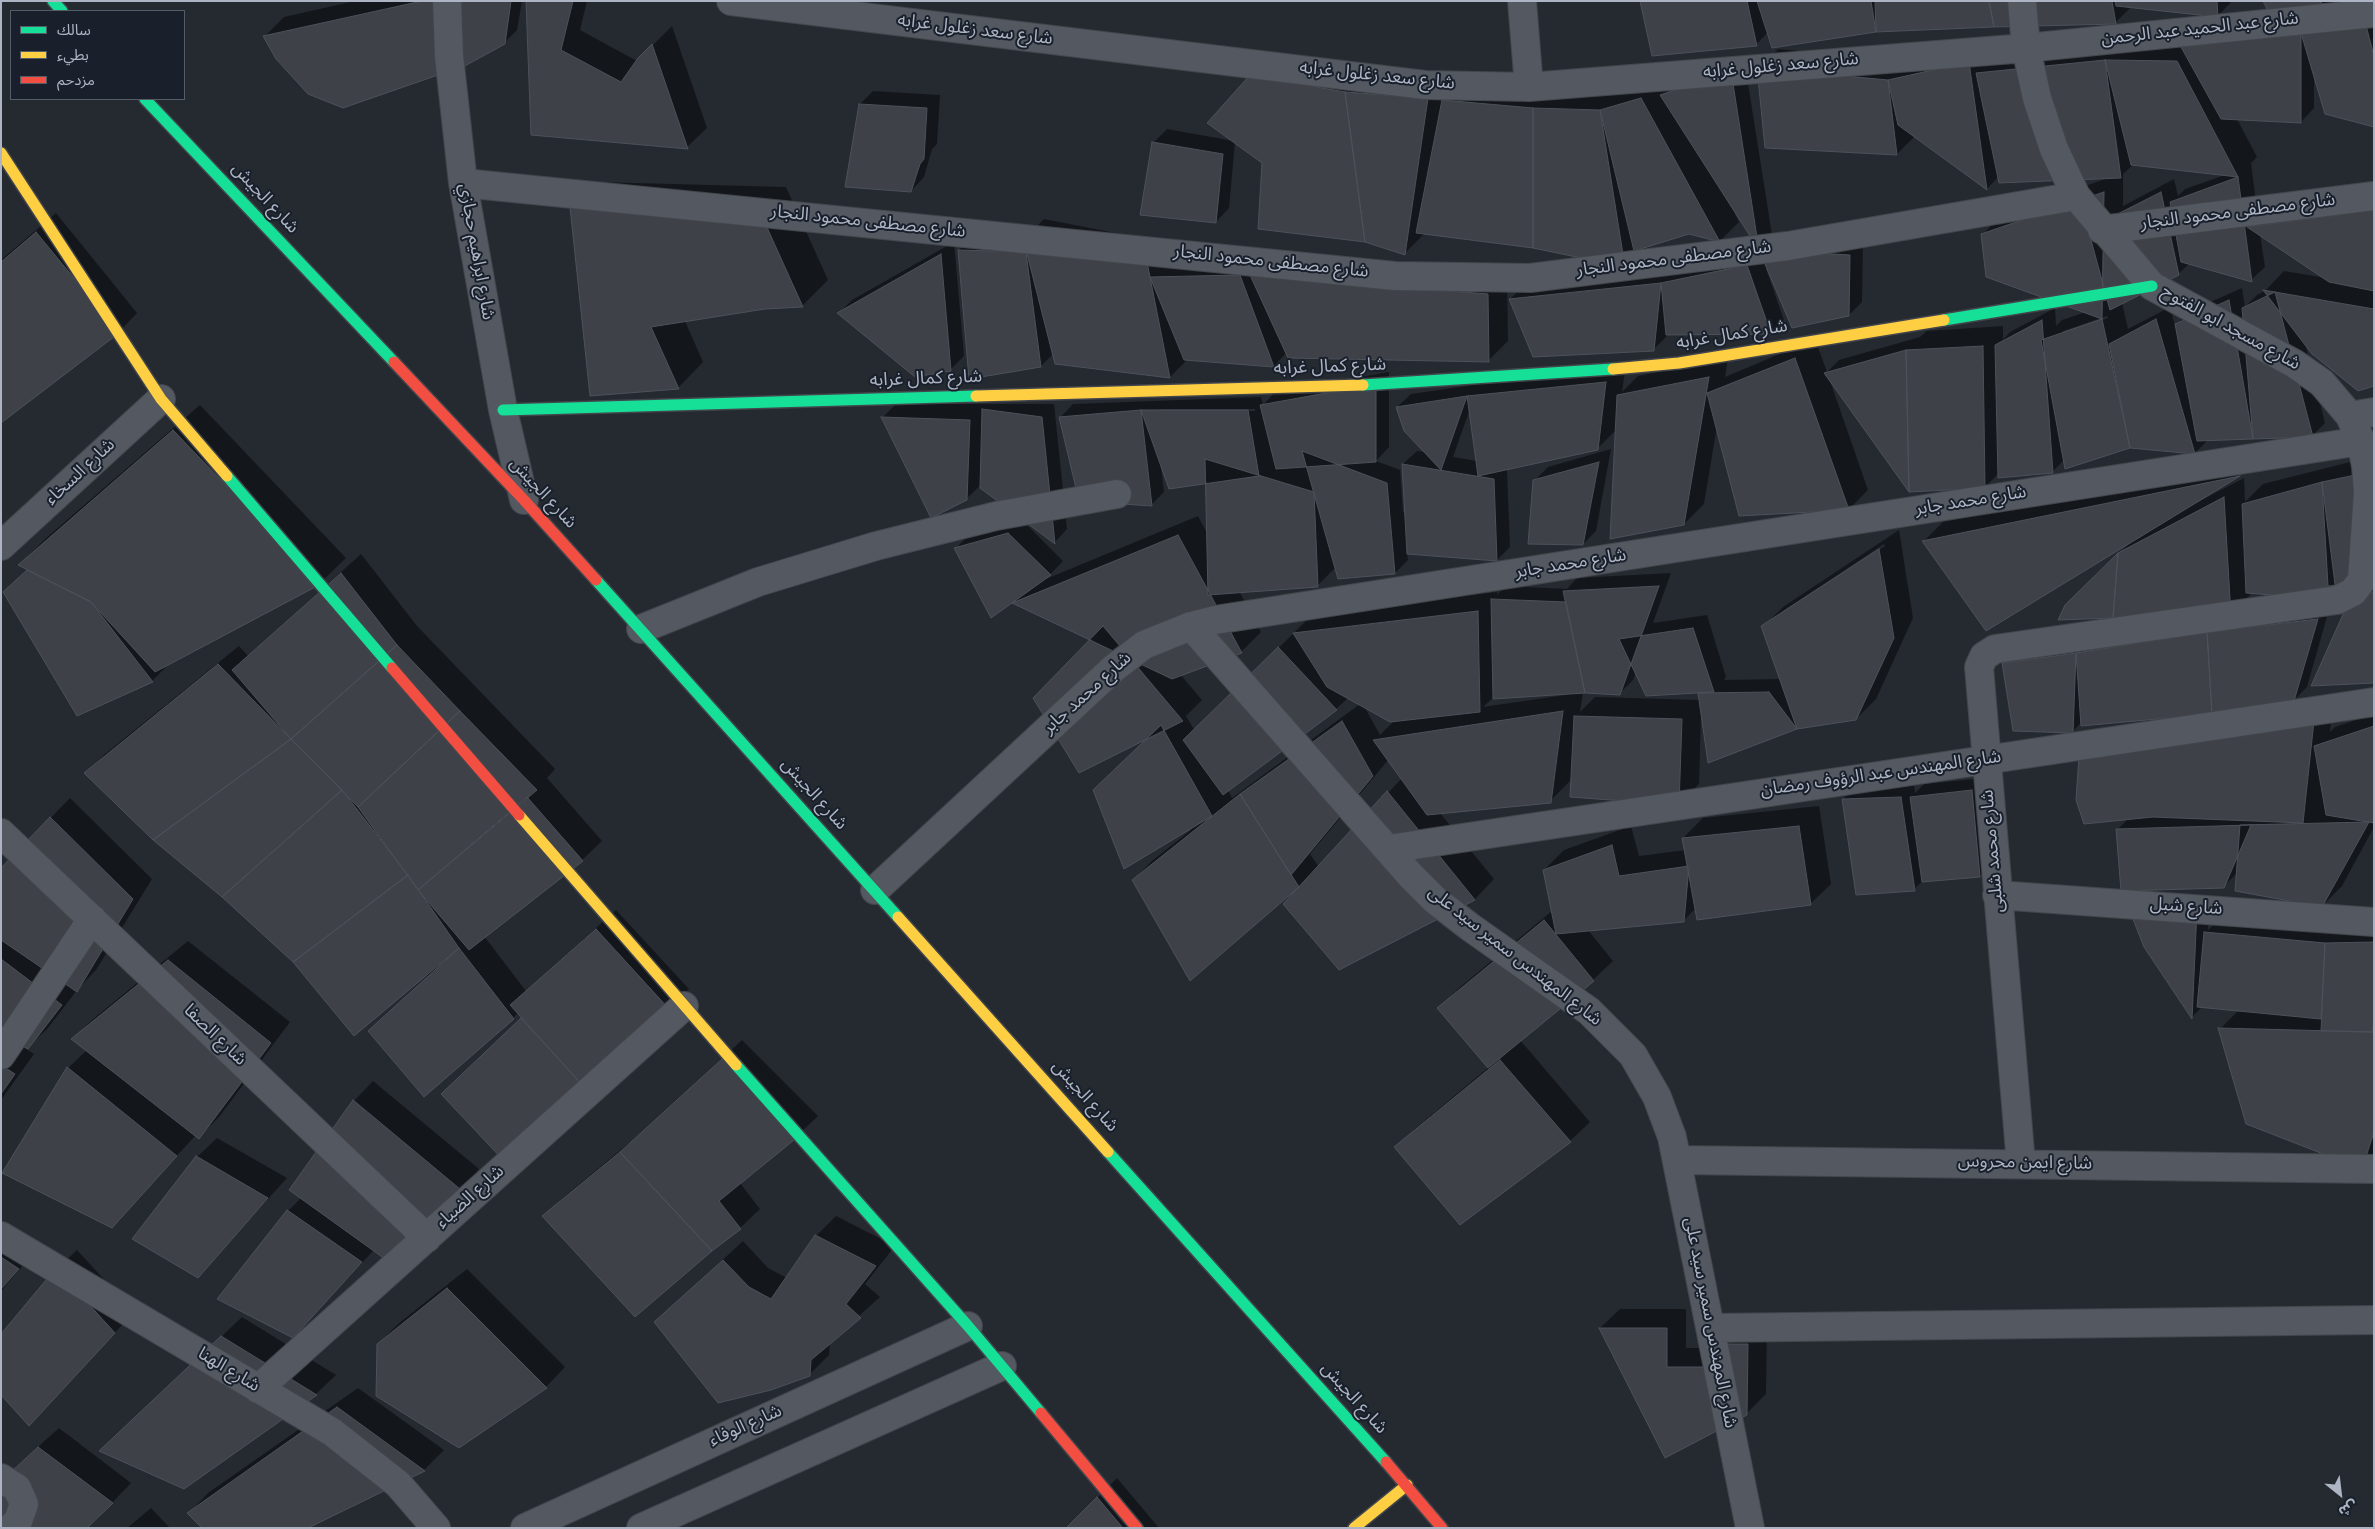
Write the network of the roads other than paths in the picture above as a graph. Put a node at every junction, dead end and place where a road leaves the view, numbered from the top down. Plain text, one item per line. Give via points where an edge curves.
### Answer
1 (447, 1) edge
2 (731, 1) edge
3 (1522, 1) edge
4 (2022, 1) edge
5 (2374, 13) edge
6 (2026, 48) junction
7 (1528, 87) junction
8 (146, 100) edge
9 (1, 153) edge
10 (463, 183) junction
11 (2076, 196) junction
12 (2374, 196) edge
13 (2102, 230) junction
14 (2152, 286) junction
15 (161, 399) junction
16 (504, 410) junction
17 (2362, 414) edge
18 (2360, 441) junction
19 (1116, 494) dead end
20 (524, 500) junction
21 (2370, 514) edge
22 (1, 546) edge
23 (2337, 600) joint
24 (1191, 626) junction
25 (641, 630) junction
26 (2374, 702) edge
27 (1986, 759) junction
28 (1, 833) edge
29 (1388, 849) junction
30 (876, 890) junction
31 (1998, 894) junction
32 (92, 919) junction
33 (2374, 922) edge
34 (684, 1006) junction
35 (1, 1055) edge
36 (1677, 1160) junction
37 (2021, 1164) junction
38 (2374, 1169) edge
39 (1, 1236) edge
40 (427, 1238) junction
41 (2374, 1320) edge
42 (968, 1326) junction
43 (1711, 1328) junction
44 (1002, 1366) junction
45 (258, 1389) junction
46 (1, 1478) edge
47 (1407, 1485) junction
48 (11, 1528) edge
49 (436, 1528) edge
50 (525, 1528) edge
51 (641, 1528) edge
52 (1137, 1528) edge
53 (1354, 1528) edge
54 (1442, 1528) edge
55 (1750, 1528) edge

1 - 10 street, شارع ابراهيم حجازي via 449,56
2 - 7 street, شارع سعد زغلول غرابه via 1426,85
3 - 7 street
4 - 6 street, شارع مسجد ابو الفتوح
5 - 6 street, شارع عبد الحميد عبد الرحمن
6 - 7 street, شارع سعد زغلول غرابه
6 - 11 street, شارع مسجد ابو الفتوح via 2054,149
8 - 20 main road, شارع الجيش
9 - 15 main road
10 - 11 street, شارع مصطفى محمود النجار via 1395,276 1530,278 1788,246
10 - 16 street, شارع ابراهيم حجازي
11 - 13 street, شارع مسجد ابو الفتوح
12 - 13 street, شارع مصطفى محمود النجار
13 - 14 street, شارع مسجد ابو الفتوح
14 - 16 main road, شارع كمال غرابه via 1679,363 1557,374 1342,386
14 - 17 street, شارع مسجد ابو الفتوح via 2295,364
15 - 22 street, شارع السخاء
15 - 34 main road
16 - 20 street, شارع ابراهيم حجازي
17 - 18 street, شارع مسجد ابو الفتوح
18 - 21 street, شارع مسجد ابو الفتوح via 2366,466
18 - 24 street, شارع محمد جابر
19 - 25 street via 996,516 876,546 758,582
20 - 25 main road, شارع الجيش
21 - 23 street, شارع مسجد ابو الفتوح via 2362,580 2353,592
23 - 27 street, شارع محمد شلبى via 1995,648 1984,656 1979,667
24 - 29 street, شارع المهندس سمير سيد على
24 - 30 street, شارع محمد جابر via 1144,645 1114,668
25 - 30 main road, شارع الجيش
26 - 27 street, شارع المهندس عبد الرؤوف رمضان
27 - 29 street, شارع المهندس عبد الرؤوف رمضان
27 - 31 street, شارع محمد شلبى
28 - 32 street, شارع الصفا
29 - 36 street, شارع المهندس سمير سيد على via 1435,900 1589,1011 1633,1055 1657,1097
30 - 47 main road, شارع الجيش
31 - 33 street, شارع شبل
31 - 37 street, شارع محمد شلبى
32 - 35 street
32 - 40 street, شارع الصفا
34 - 40 street, شارع الضياء
34 - 42 main road
36 - 37 street, شارع ايمن محروس
36 - 43 street, شارع المهندس سمير سيد على
37 - 38 street, شارع ايمن محروس
39 - 45 street, شارع الهنا
40 - 45 street, شارع الضياء
41 - 43 street
42 - 44 main road
42 - 50 street, شارع الوفاء
43 - 55 street, شارع المهندس سمير سيد على
44 - 51 street
44 - 52 main road
45 - 49 street, شارع الهنا via 332,1432 398,1484
46 - 48 street via 17,1488 24,1504 18,1521
47 - 53 main road
47 - 54 main road, شارع الجيش

